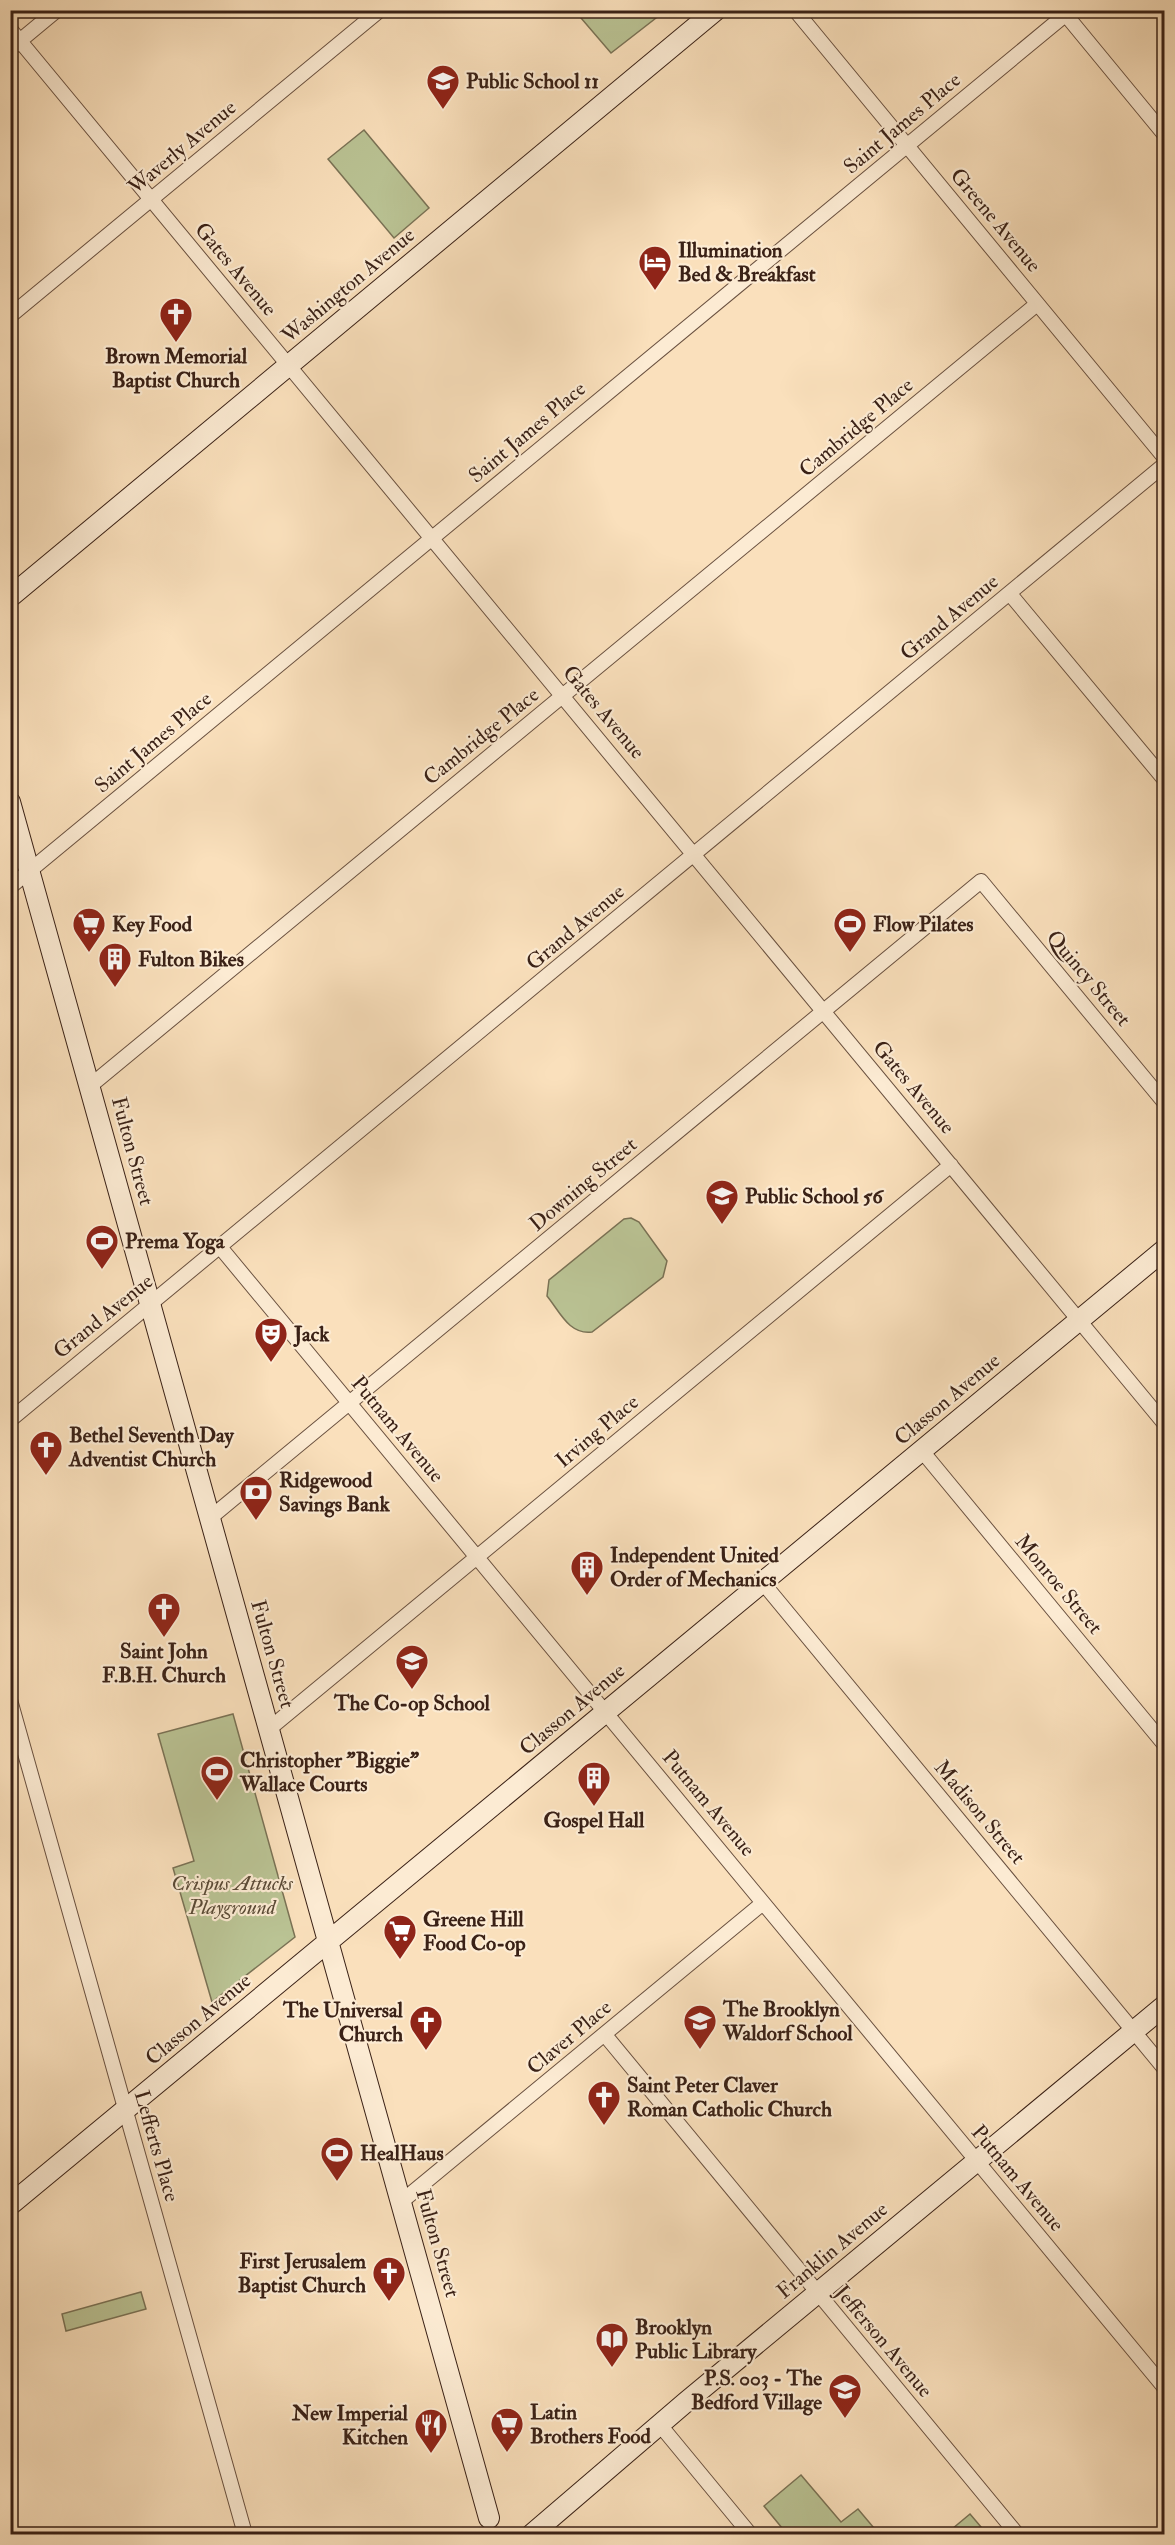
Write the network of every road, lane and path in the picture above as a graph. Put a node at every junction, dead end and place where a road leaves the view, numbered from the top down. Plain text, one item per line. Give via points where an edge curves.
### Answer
1 (57, 10) edge
2 (380, 10) edge
3 (716, 10) edge
4 (795, 10) edge
5 (1068, 13) edge
6 (10, 29) edge
7 (15, 45) edge
8 (1164, 134) edge
9 (907, 146) junction
10 (152, 199) junction
11 (1037, 304) junction
12 (10, 316) edge
13 (289, 366) junction
14 (1164, 457) edge
15 (1164, 465) edge
16 (432, 538) junction
17 (1010, 594) junction
18 (10, 597) edge
19 (563, 696) junction
20 (1164, 779) edge
21 (10, 802) edge
22 (694, 855) junction
23 (30, 871) junction
24 (981, 881) joint
25 (10, 887) edge
26 (824, 1011) junction
27 (90, 1086) junction
28 (1164, 1102) edge
29 (951, 1165) junction
30 (220, 1247) junction
31 (1164, 1250) edge
32 (150, 1304) junction
33 (1080, 1320) junction
34 (350, 1404) junction
35 (10, 1420) edge
36 (1164, 1423) edge
37 (922, 1451) junction
38 (210, 1518) junction
39 (477, 1557) junction
40 (763, 1583) junction
41 (10, 1700) edge
42 (606, 1712) junction
43 (269, 1729) junction
44 (1164, 1744) edge
45 (764, 1903) junction
46 (329, 1941) junction
47 (1164, 2006) edge
48 (1134, 2031) junction
49 (604, 2035) junction
50 (1164, 2068) edge
51 (125, 2111) junction
52 (977, 2161) junction
53 (401, 2202) junction
54 (10, 2205) edge
55 (817, 2293) junction
56 (1164, 2387) edge
57 (660, 2424) junction
58 (491, 2526) edge
59 (245, 2535) edge
60 (532, 2535) edge
61 (750, 2535) edge
62 (1017, 2535) edge

1 - 7 street
2 - 10 street, Waverly Avenue
3 - 13 main road, Washington Avenue
4 - 9 street, Greene Avenue
5 - 8 street
5 - 9 street, Saint James Place
6 - 7 street, Gates Avenue
7 - 10 street, Gates Avenue
9 - 11 street, Greene Avenue
9 - 16 street, Saint James Place
10 - 12 street, Waverly Avenue
10 - 13 street, Gates Avenue
11 - 14 street, Greene Avenue
11 - 19 street, Cambridge Place
13 - 16 street, Gates Avenue
13 - 18 main road, Washington Avenue
15 - 17 street, Grand Avenue
16 - 19 street, Gates Avenue
16 - 23 street, Saint James Place
17 - 20 street
17 - 22 street, Grand Avenue
19 - 22 street, Gates Avenue
19 - 27 street, Cambridge Place
21 - 23 main road, Fulton Street
22 - 26 street, Gates Avenue
22 - 30 street, Grand Avenue
23 - 25 street, Saint James Place
23 - 27 main road, Fulton Street
24 - 26 street, Downing Street
24 - 28 street, Quincy Street
26 - 29 street, Gates Avenue
26 - 34 street, Downing Street
27 - 32 main road, Fulton Street
29 - 33 street, Gates Avenue
29 - 39 street, Irving Place
30 - 32 street, Grand Avenue
30 - 34 street, Putnam Avenue
31 - 33 main road, Classon Avenue
32 - 35 street, Grand Avenue
32 - 38 main road, Fulton Street
33 - 36 street, Gates Avenue
33 - 37 main road, Classon Avenue
34 - 38 street, Downing Street
34 - 39 street, Putnam Avenue
37 - 40 main road, Classon Avenue
37 - 44 street, Monroe Street
38 - 43 main road, Fulton Street
39 - 42 street, Putnam Avenue
39 - 43 street, Irving Place
40 - 42 main road, Classon Avenue
40 - 48 street, Madison Street
41 - 51 street, Lefferts Place
42 - 45 street, Putnam Avenue
42 - 46 main road, Classon Avenue
43 - 46 main road, Fulton Street
45 - 49 street, Claver Place
45 - 52 street, Putnam Avenue
46 - 51 main road, Classon Avenue
46 - 53 main road, Fulton Street
47 - 48 main road, Franklin Avenue
48 - 50 street, Madison Street
48 - 52 main road, Franklin Avenue
49 - 53 street, Claver Place
49 - 55 street, Jefferson Avenue
51 - 54 main road, Classon Avenue
51 - 59 street, Lefferts Place
52 - 55 main road, Franklin Avenue
52 - 56 street, Putnam Avenue
53 - 58 main road, Fulton Street
55 - 57 main road, Franklin Avenue
55 - 62 street, Jefferson Avenue
57 - 60 main road, Franklin Avenue
57 - 61 street

